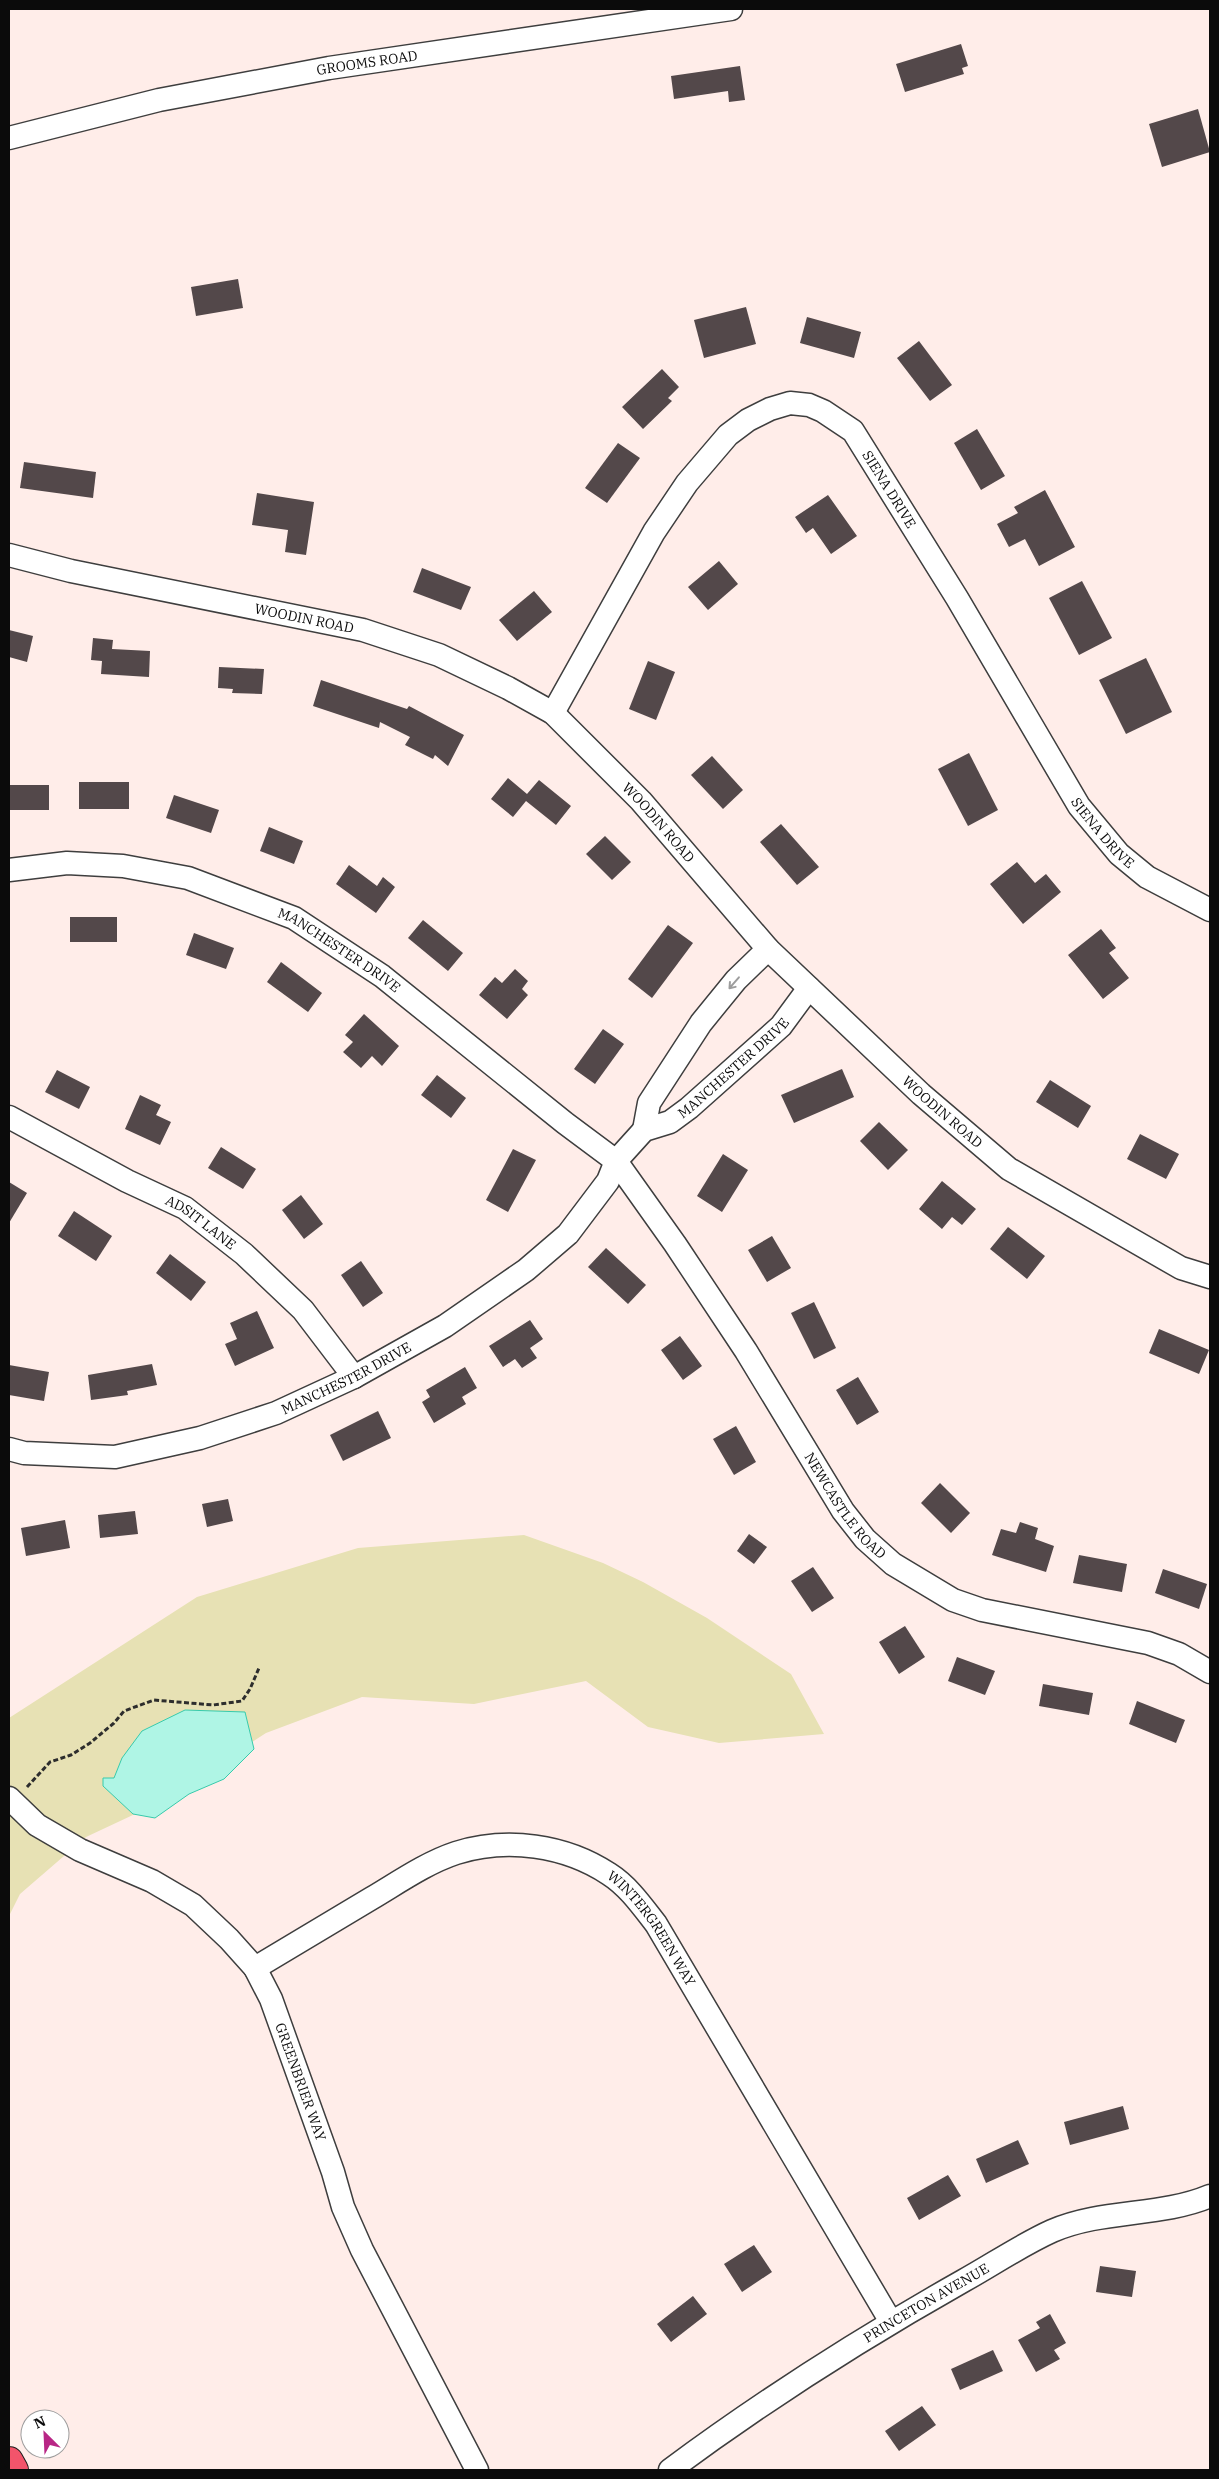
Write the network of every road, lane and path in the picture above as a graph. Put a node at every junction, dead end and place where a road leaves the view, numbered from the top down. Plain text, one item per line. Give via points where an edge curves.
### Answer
1 (730, 9) edge
2 (9, 138) edge
3 (9, 555) edge
4 (553, 713) junction
5 (9, 870) edge
6 (1210, 910) edge
7 (768, 949) junction
8 (809, 988) junction
9 (9, 1118) edge
10 (644, 1130) junction
11 (616, 1161) junction
12 (1210, 1278) edge
13 (354, 1377) junction
14 (9, 1449) edge
15 (259, 1668) dead end
16 (1210, 1672) edge
17 (10, 1800) edge
18 (255, 1968) junction
19 (1210, 2196) edge
20 (891, 2322) junction
21 (9, 2460) edge
22 (14, 2470) edge
23 (477, 2470) edge
24 (670, 2470) edge

1 - 2 street, GROOMS ROAD via 329,68 160,100
3 - 4 street, WOODIN ROAD via 71,571 363,630 439,656
4 - 6 street, SIENA DRIVE via 654,532 687,483 728,435 748,420 790,403 808,405 823,410 853,431 957,598 1079,806 1118,854 1147,877
4 - 7 street, WOODIN ROAD via 641,801
5 - 11 street, MANCHESTER DRIVE via 67,863 157,871 188,878 294,918 382,976
7 - 8 street, WOODIN ROAD
7 -> 10 street via 736,980 701,1023 649,1103
8 - 10 street, MANCHESTER DRIVE via 781,1026 689,1108 670,1122
8 - 12 street, WOODIN ROAD via 921,1094 1008,1169 1181,1268
9 - 13 street, ADSIT LANE via 185,1208 244,1254 303,1310
10 - 11 street, MANCHESTER DRIVE
11 - 13 street, MANCHESTER DRIVE via 608,1181 568,1234 526,1270 445,1326
11 - 16 street, NEWCASTLE ROAD via 746,1352 843,1511 865,1540 893,1564 953,1600 982,1610 1148,1643 1179,1654
13 - 14 street, MANCHESTER DRIVE via 276,1413 200,1438 115,1457
15 - 17 path via 242,1700 213,1705 154,1700 124,1711 90,1743 71,1755 50,1762
17 - 18 street, GREENBRIER WAY via 37,1825 80,1850 152,1881 193,1905
18 - 20 street, WINTERGREEN WAY via 416,1871 456,1854 519,1845 551,1848 610,1874 630,1891 656,1924
18 - 23 street, GREENBRIER WAY via 281,2025 343,2207 366,2258
19 - 20 street, PRINCETON AVENUE via 1170,2209 1091,2218 1052,2231
20 - 24 street, PRINCETON AVENUE
21 - 22 highway

